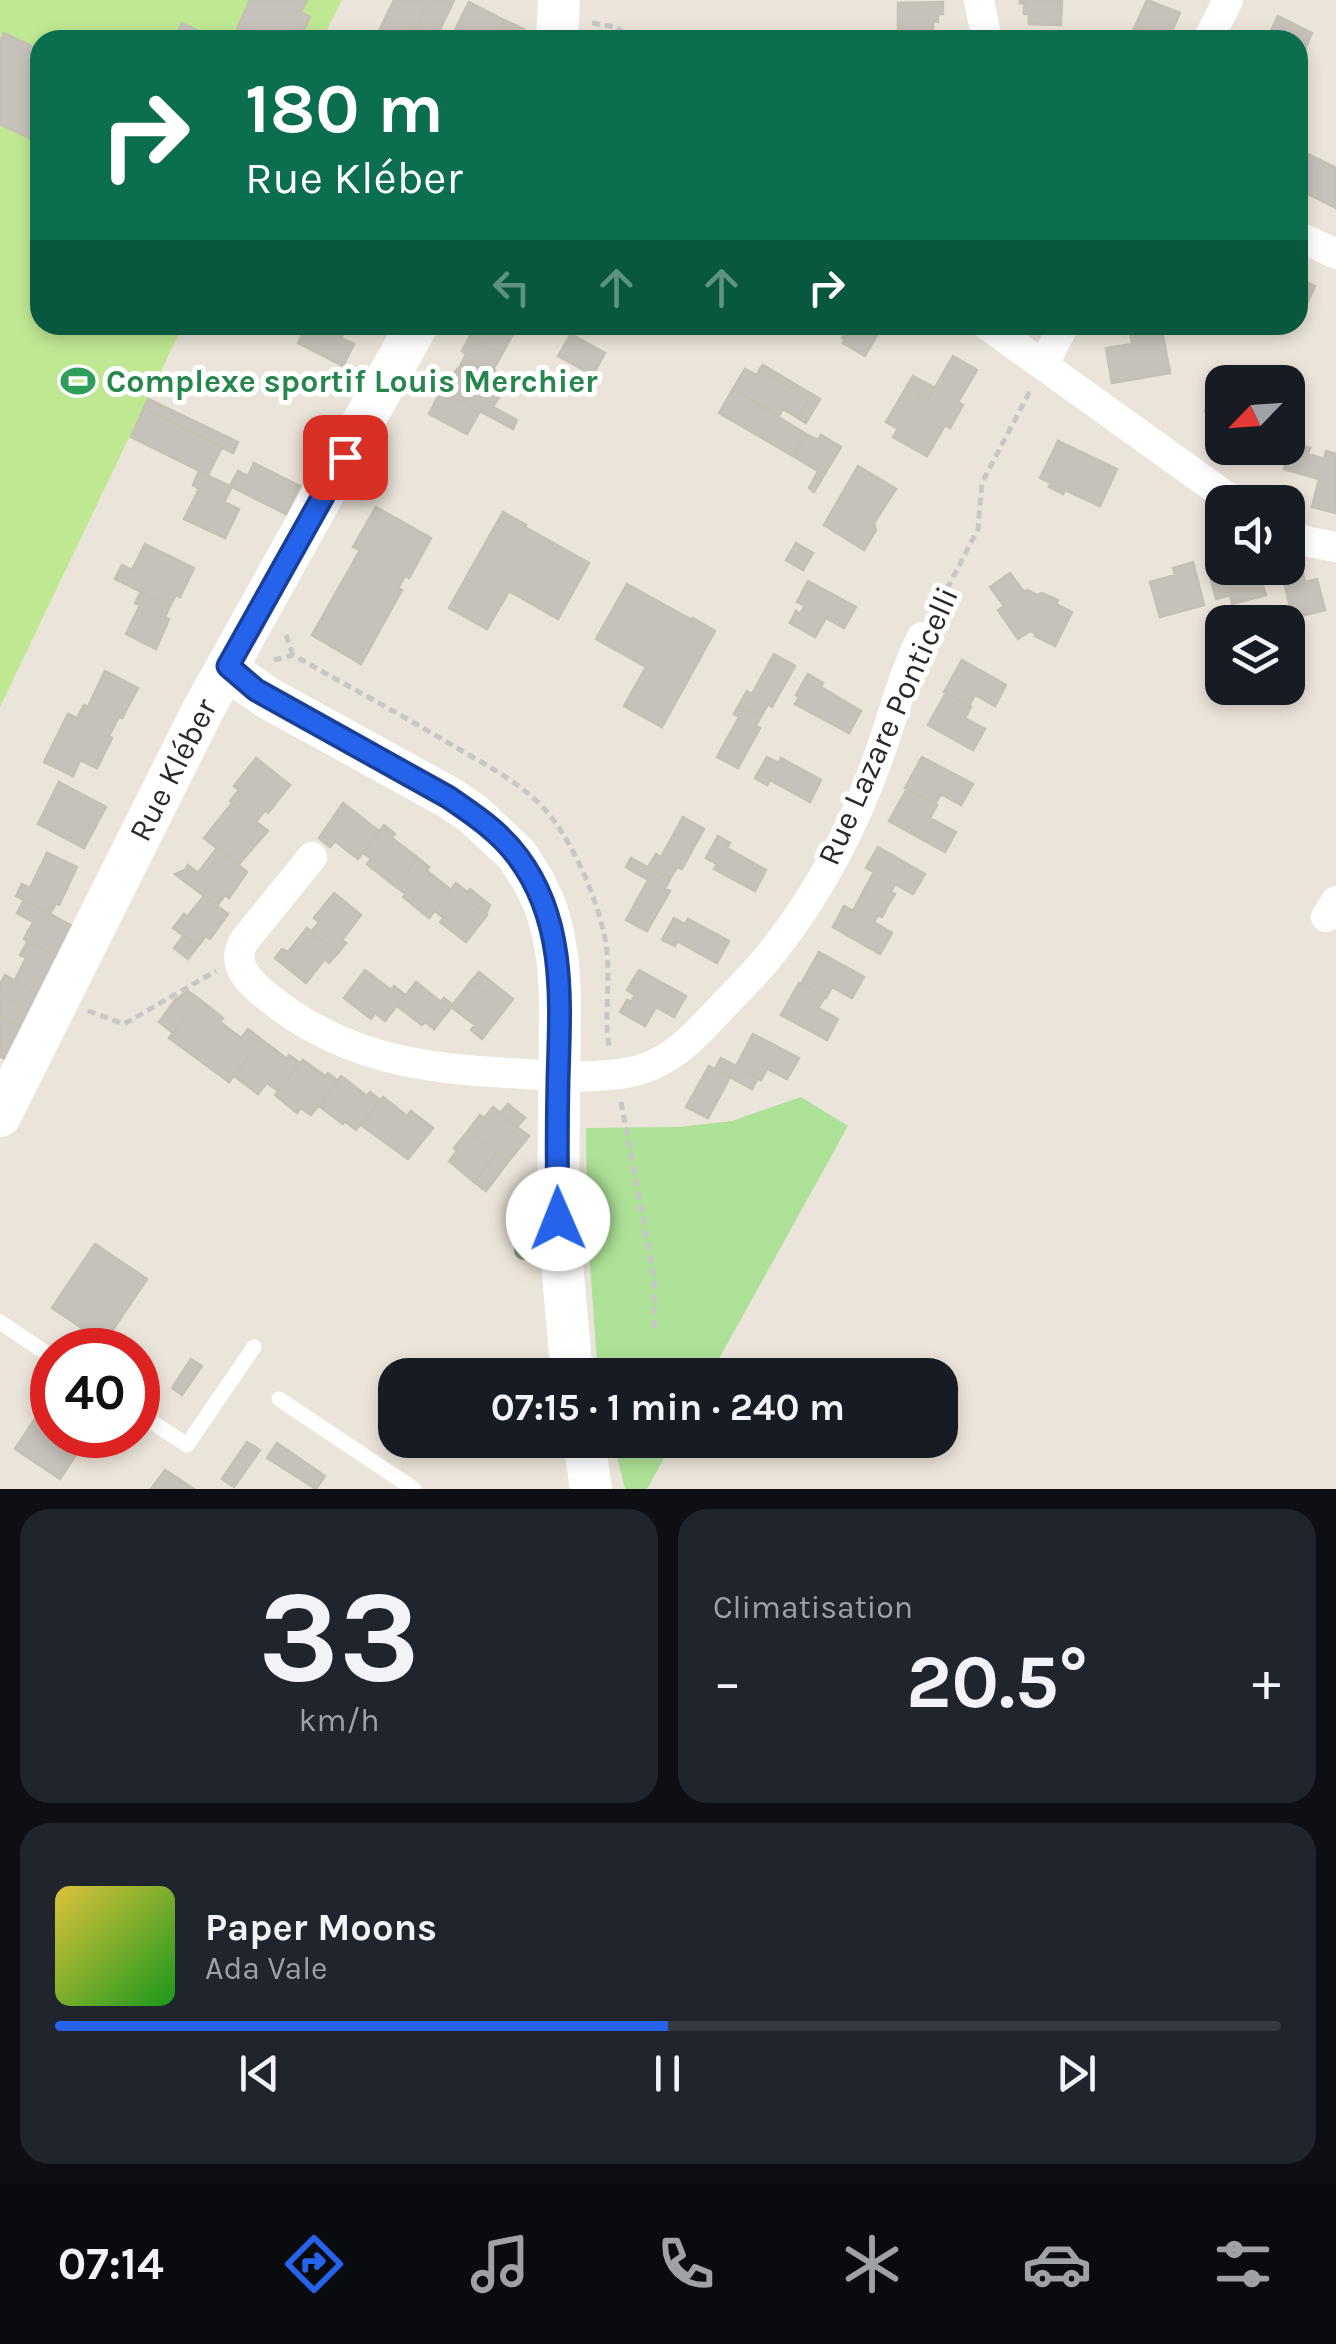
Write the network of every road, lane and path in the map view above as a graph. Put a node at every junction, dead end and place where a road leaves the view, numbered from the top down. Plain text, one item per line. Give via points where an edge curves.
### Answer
1 (979, 0) edge
2 (1228, 0) edge
3 (559, 20) edge
4 (620, 30) edge
5 (985, 30) edge
6 (1213, 30) edge
7 (1308, 241) edge
8 (1336, 254) edge
9 (411, 335) edge
10 (1000, 335) edge
11 (1059, 335) edge
12 (1043, 365) junction
13 (1210, 485) edge
14 (1305, 541) edge
15 (1336, 548) edge
16 (922, 637) joint
17 (228, 666) junction
18 (312, 857) dead end
19 (238, 958) junction
20 (58, 999) junction
21 (558, 1076) junction
22 (0, 1116) edge
23 (0, 1322) edge
24 (30, 1342) edge
25 (254, 1347) dead end
26 (570, 1358) edge
27 (279, 1400) dead end
28 (160, 1427) edge
29 (587, 1458) edge
30 (414, 1489) edge
31 (591, 1489) edge

1 - 5 street
2 - 6 street
3 - 4 path
7 - 8 street
9 - 17 street, Rue Kléber
10 - 12 street
11 - 12 street
12 - 13 street
12 - 16 path, Rue Lazare Ponticelli via 986,475 978,529
14 - 15 street
16 - 21 street, Rue Lazare Ponticelli via 860,804 773,952 660,1062 630,1072
17 - 20 street, Rue Kléber
17 - 21 street via 256,690 448,797 517,855 553,933
18 - 19 street
19 - 20 path via 124,1024
19 - 21 street, Rue Lazare Ponticelli via 247,978 276,1004 351,1046 428,1066
20 - 22 street, Rue Kléber
21 - 26 street via 558,1219
23 - 24 lane
25 - 28 lane via 187,1445
27 - 30 lane
29 - 31 street

